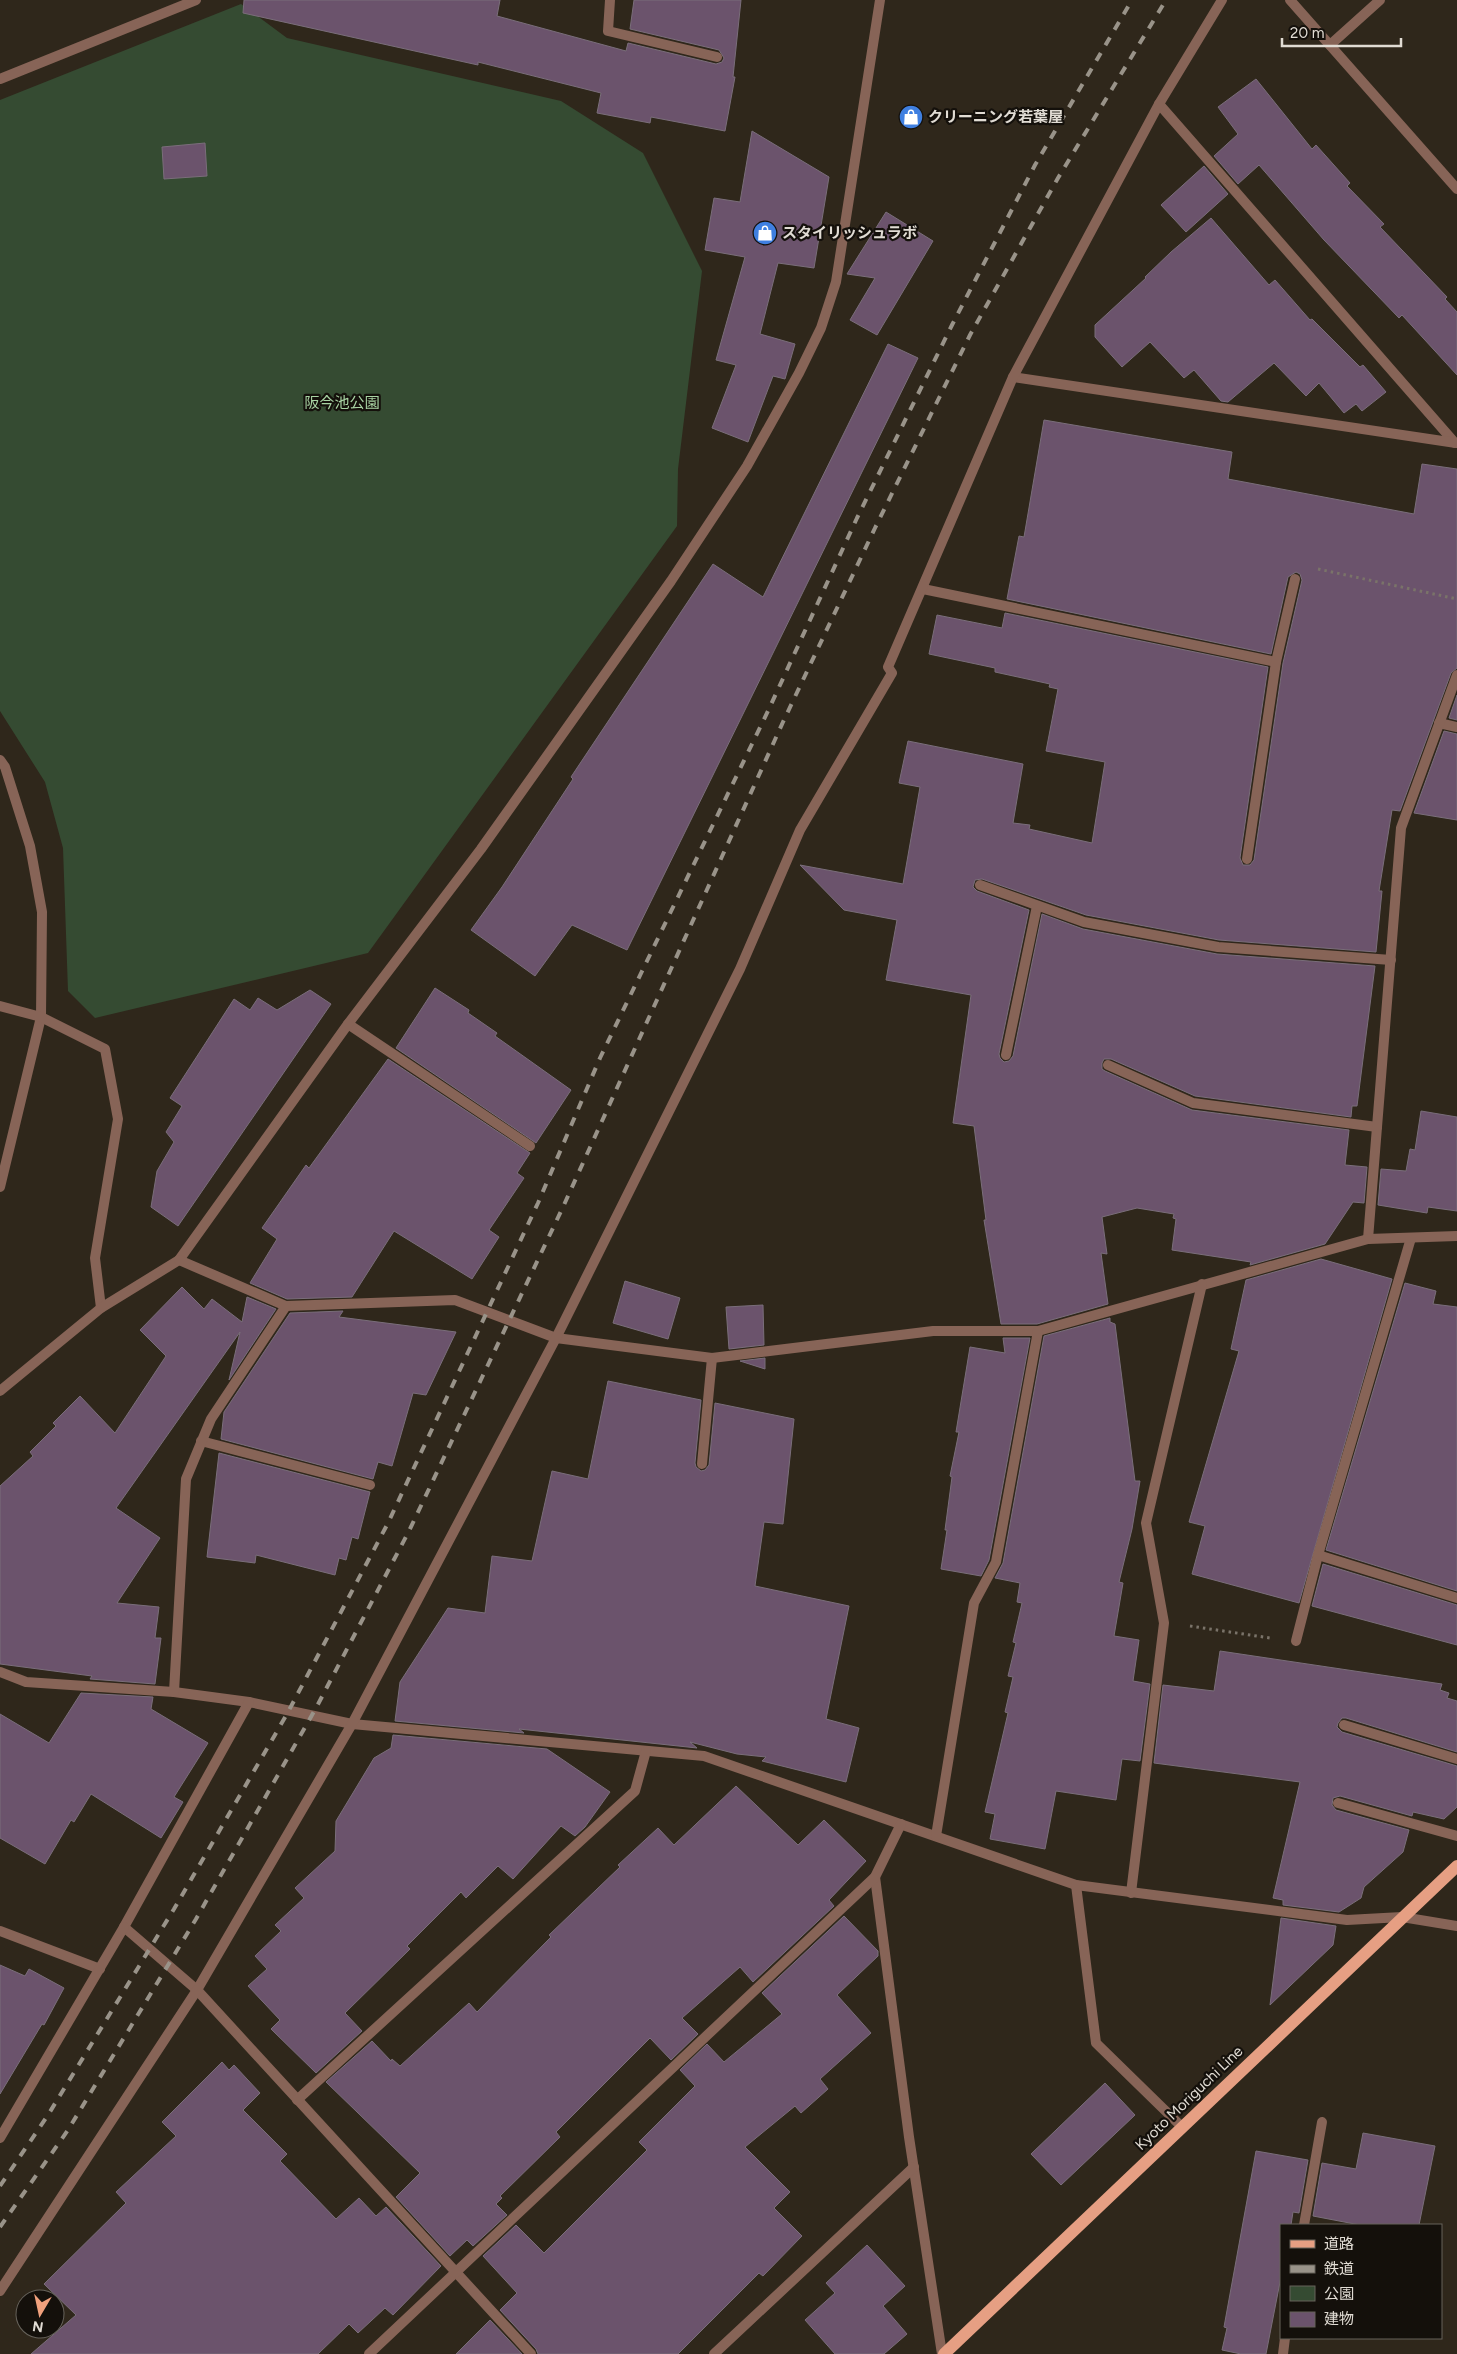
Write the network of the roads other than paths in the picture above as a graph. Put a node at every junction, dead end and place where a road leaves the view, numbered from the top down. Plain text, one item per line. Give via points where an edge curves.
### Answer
1 (196, 0) edge
2 (610, 0) edge
3 (880, 0) edge
4 (1222, 0) edge
5 (1290, 0) edge
6 (1380, 0) edge
7 (184, 2) edge
8 (1330, 45) junction
9 (717, 57) dead end
10 (0, 78) edge
11 (1159, 104) junction
12 (1457, 190) edge
13 (1013, 377) junction
14 (1456, 443) edge
15 (1295, 579) road end
16 (923, 589) junction
17 (1276, 662) junction
18 (1457, 675) edge
19 (1439, 723) junction
20 (1457, 726) edge
21 (0, 760) edge
22 (1247, 859) dead end
23 (980, 886) dead end
24 (1037, 906) junction
25 (1392, 960) junction
26 (0, 1006) edge
27 (41, 1017) junction
28 (348, 1024) junction
29 (1006, 1055) dead end
30 (1108, 1065) dead end
31 (1377, 1127) junction
32 (530, 1146) dead end
33 (0, 1187) edge
34 (1457, 1236) edge
35 (1411, 1238) junction
36 (1368, 1239) junction
37 (179, 1260) junction
38 (1202, 1284) junction
39 (286, 1306) junction
40 (101, 1308) junction
41 (1038, 1330) junction
42 (556, 1338) junction
43 (712, 1358) junction
44 (0, 1391) edge
45 (201, 1441) junction
46 (702, 1464) dead end
47 (370, 1485) dead end
48 (1318, 1555) junction
49 (1457, 1598) edge
50 (1296, 1641) road end
51 (0, 1672) edge
52 (174, 1692) junction
53 (249, 1702) junction
54 (352, 1724) junction
55 (1344, 1725) dead end
56 (646, 1751) junction
57 (1457, 1759) edge
58 (1338, 1803) dead end
59 (901, 1824) junction
60 (936, 1836) junction
61 (1457, 1836) edge
62 (1457, 1866) edge
63 (875, 1878) junction
64 (1076, 1885) junction
65 (1132, 1893) junction
66 (1402, 1917) junction
67 (1457, 1926) edge
68 (124, 1927) junction
69 (0, 1931) edge
70 (100, 1969) junction
71 (197, 1990) junction
72 (297, 2100) junction
73 (1322, 2122) dead end
74 (1182, 2127) junction
75 (0, 2138) edge
76 (914, 2167) junction
77 (1304, 2224) edge
78 (455, 2273) junction
79 (0, 2291) edge
80 (1285, 2339) edge
81 (370, 2354) edge
82 (531, 2354) edge
83 (714, 2354) edge
84 (943, 2354) edge
85 (1283, 2354) edge

1 - 7 street
2 - 9 street via 608,31
3 - 28 street via 836,282 821,328 799,373 747,466 671,581 481,849
4 - 11 street
5 - 8 street
6 - 8 street
7 - 10 street
8 - 12 street
11 - 13 street
11 - 14 street
13 - 14 street
13 - 16 street
15 - 17 street
16 - 17 street
16 - 42 street via 888,667 892,673 800,830 740,969
17 - 22 street
18 - 19 street
19 - 20 street
19 - 25 street via 1401,828
21 - 27 street via 30,846 42,912
23 - 24 street
24 - 25 street via 1084,922 1218,946
24 - 29 street
25 - 31 street
26 - 27 street
27 - 33 street
27 - 40 street via 105,1049 118,1119 95,1258
28 - 32 street
28 - 37 street
30 - 31 street via 1193,1103
31 - 36 street
34 - 35 street
35 - 36 street
35 - 48 street
36 - 38 street
37 - 39 street
37 - 40 street
38 - 41 street
38 - 65 street via 1146,1523 1164,1623
39 - 42 street via 455,1300
39 - 45 street via 211,1419
40 - 44 street
41 - 43 street via 933,1331
41 - 60 street via 996,1562 974,1604
42 - 43 street
42 - 54 street
43 - 46 street
45 - 47 street
45 - 52 street via 186,1479
48 - 49 street
48 - 50 street
51 - 52 street via 26,1682
52 - 53 street
53 - 54 street
53 - 68 street
54 - 56 street
54 - 71 street
55 - 57 street
56 - 59 street via 704,1756
56 - 72 street via 635,1791
58 - 61 street
59 - 60 street
59 - 63 street
60 - 64 street
62 - 66 main road, Kyoto Moriguchi Line
63 - 76 street
63 - 78 street
64 - 65 street
64 - 74 street via 1096,2043
65 - 66 street via 1347,1920
66 - 67 street
66 - 74 main road, Kyoto Moriguchi Line
68 - 70 street
68 - 71 street
69 - 70 street
70 - 75 street
71 - 72 street
71 - 79 street
72 - 78 street
73 - 77 street
74 - 84 main road, Kyoto Moriguchi Line
76 - 83 street
76 - 84 street
78 - 81 street
78 - 82 street
80 - 85 street

